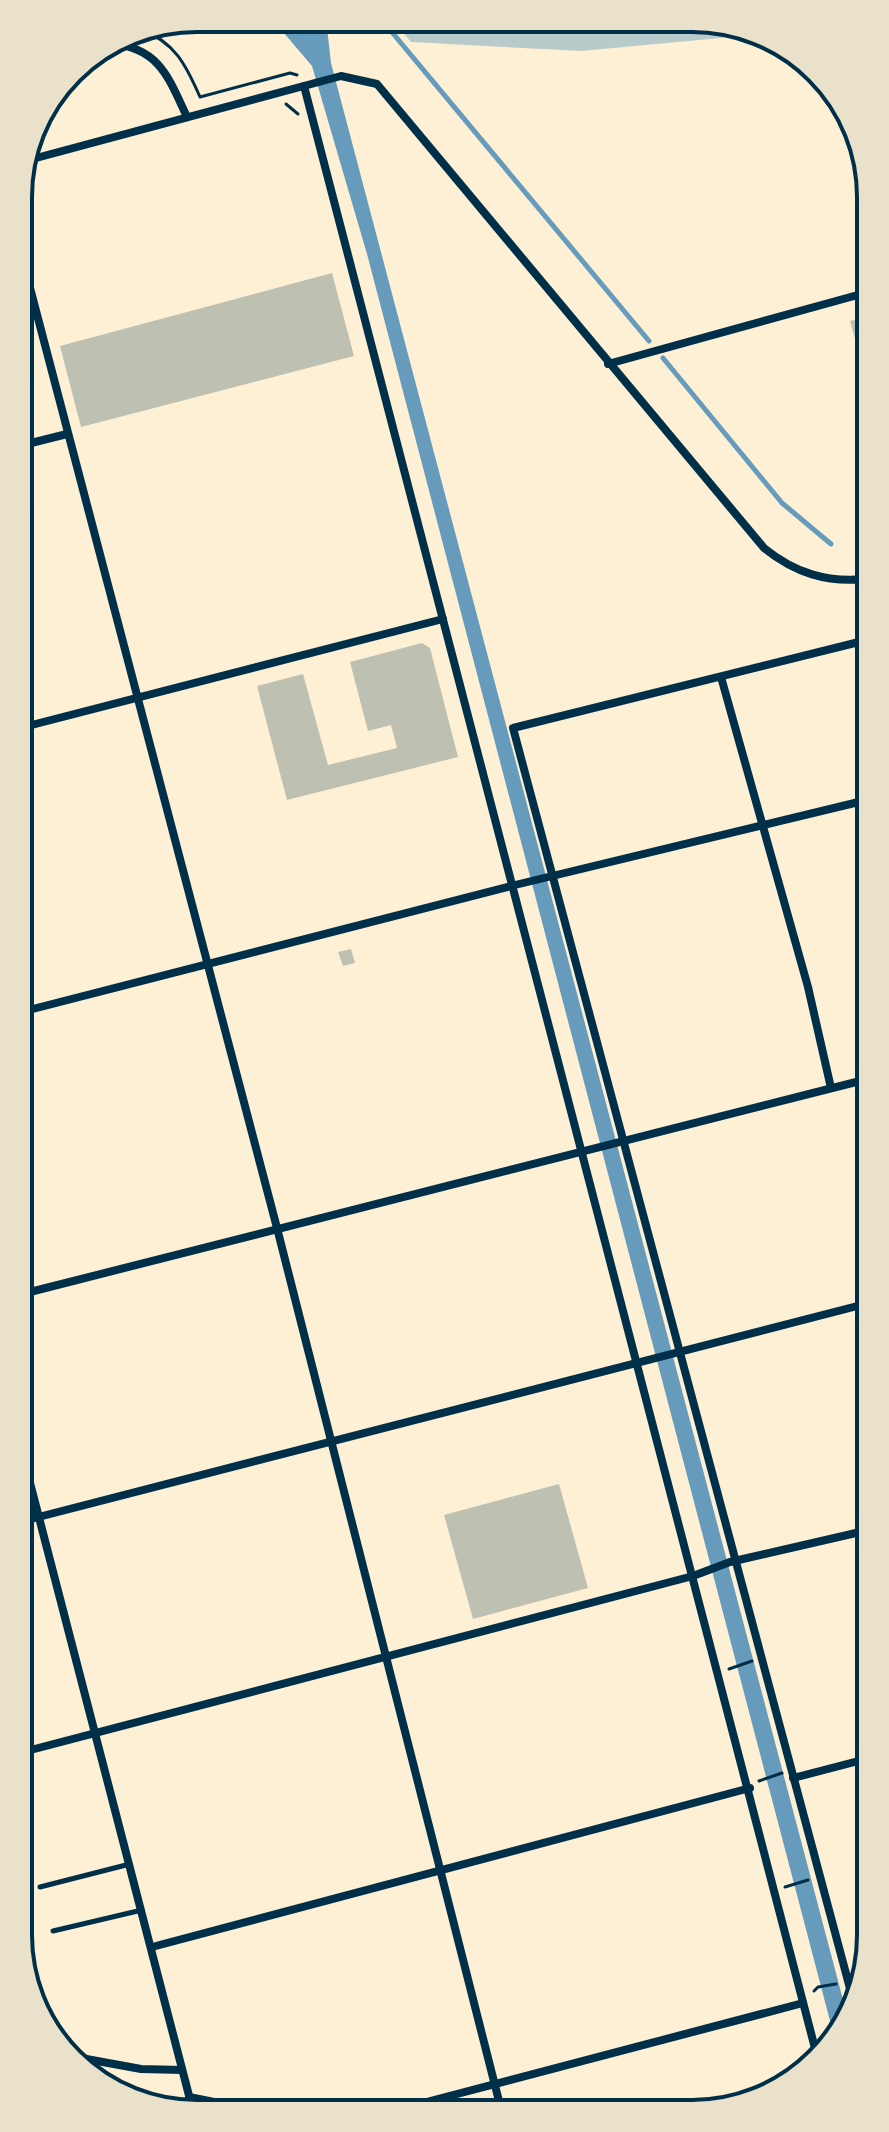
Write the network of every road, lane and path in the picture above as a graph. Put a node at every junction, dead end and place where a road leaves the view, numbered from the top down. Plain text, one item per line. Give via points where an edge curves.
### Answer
1 (158, 37) edge
2 (131, 46) edge
3 (301, 75) dead end
4 (306, 85) junction
5 (187, 117) junction
6 (37, 158) edge
7 (857, 295) edge
8 (32, 297) edge
9 (608, 364) junction
10 (67, 434) junction
11 (32, 443) edge
12 (857, 580) edge
13 (443, 619) junction
14 (857, 643) edge
15 (721, 677) junction
16 (138, 698) junction
17 (32, 725) edge
18 (857, 802) edge
19 (763, 823) junction
20 (549, 877) junction
21 (518, 884) junction
22 (208, 964) junction
23 (32, 1009) edge
24 (857, 1082) edge
25 (831, 1088) junction
26 (619, 1140) junction
27 (583, 1149) junction
28 (277, 1228) junction
29 (32, 1291) edge
30 (857, 1306) edge
31 (678, 1351) junction
32 (640, 1359) junction
33 (332, 1442) junction
34 (32, 1490) edge
35 (39, 1517) junction
36 (32, 1519) edge
37 (857, 1533) edge
38 (734, 1563) junction
39 (693, 1576) junction
40 (387, 1655) junction
41 (756, 1659) dead end
42 (734, 1668) dead end
43 (98, 1733) junction
44 (32, 1750) edge
45 (857, 1761) edge
46 (784, 1772) dead end
47 (793, 1778) junction
48 (762, 1779) dead end
49 (750, 1788) junction
50 (131, 1864) junction
51 (442, 1870) junction
52 (815, 1878) dead end
53 (792, 1886) dead end
54 (40, 1887) dead end
55 (143, 1909) junction
56 (53, 1931) dead end
57 (152, 1947) junction
58 (842, 1983) dead end
59 (849, 1984) edge
60 (818, 1987) dead end
61 (803, 2003) junction
62 (814, 2046) edge
63 (89, 2059) edge
64 (182, 2070) junction
65 (494, 2084) junction
66 (189, 2097) junction
67 (190, 2100) edge
68 (204, 2100) edge
69 (434, 2100) edge
70 (498, 2100) edge

1 - 3 path via 177,51 200,97 290,73
2 - 5 street via 156,60
4 - 5 street
4 - 9 street via 341,76 367,79 388,93
4 - 13 street
5 - 6 street
7 - 9 street
8 - 10 street
9 - 12 street via 772,554 796,570 832,581
10 - 11 street
10 - 16 street
13 - 16 street
13 - 21 street
14 - 15 street
15 - 19 street
15 - 20 street via 513,728
16 - 17 street
16 - 22 street
18 - 19 street
19 - 20 street
19 - 25 street
20 - 21 street
20 - 26 street
21 - 22 street
21 - 27 street
22 - 23 street
22 - 28 street
24 - 25 street
25 - 26 street
26 - 27 street
26 - 31 street
27 - 28 street
27 - 32 street
28 - 29 street
28 - 33 street
30 - 31 street
31 - 32 street
31 - 38 street
32 - 33 street
32 - 39 street
33 - 35 street
33 - 40 street
34 - 35 street
35 - 36 street
35 - 43 street
37 - 38 street
38 - 39 street
38 - 47 street
39 - 40 street
39 - 49 street
40 - 43 street
40 - 51 street
41 - 42 path
43 - 44 street
43 - 50 street
45 - 47 street
46 - 48 path
47 - 59 street
49 - 51 street
49 - 61 street
50 - 54 lane
50 - 55 street
51 - 57 street
51 - 65 street
52 - 53 path
55 - 56 lane
55 - 57 street
57 - 64 street
58 - 60 path
61 - 62 street
61 - 65 street
63 - 64 street
64 - 66 street
65 - 69 street
65 - 70 street
66 - 67 street
66 - 68 street

